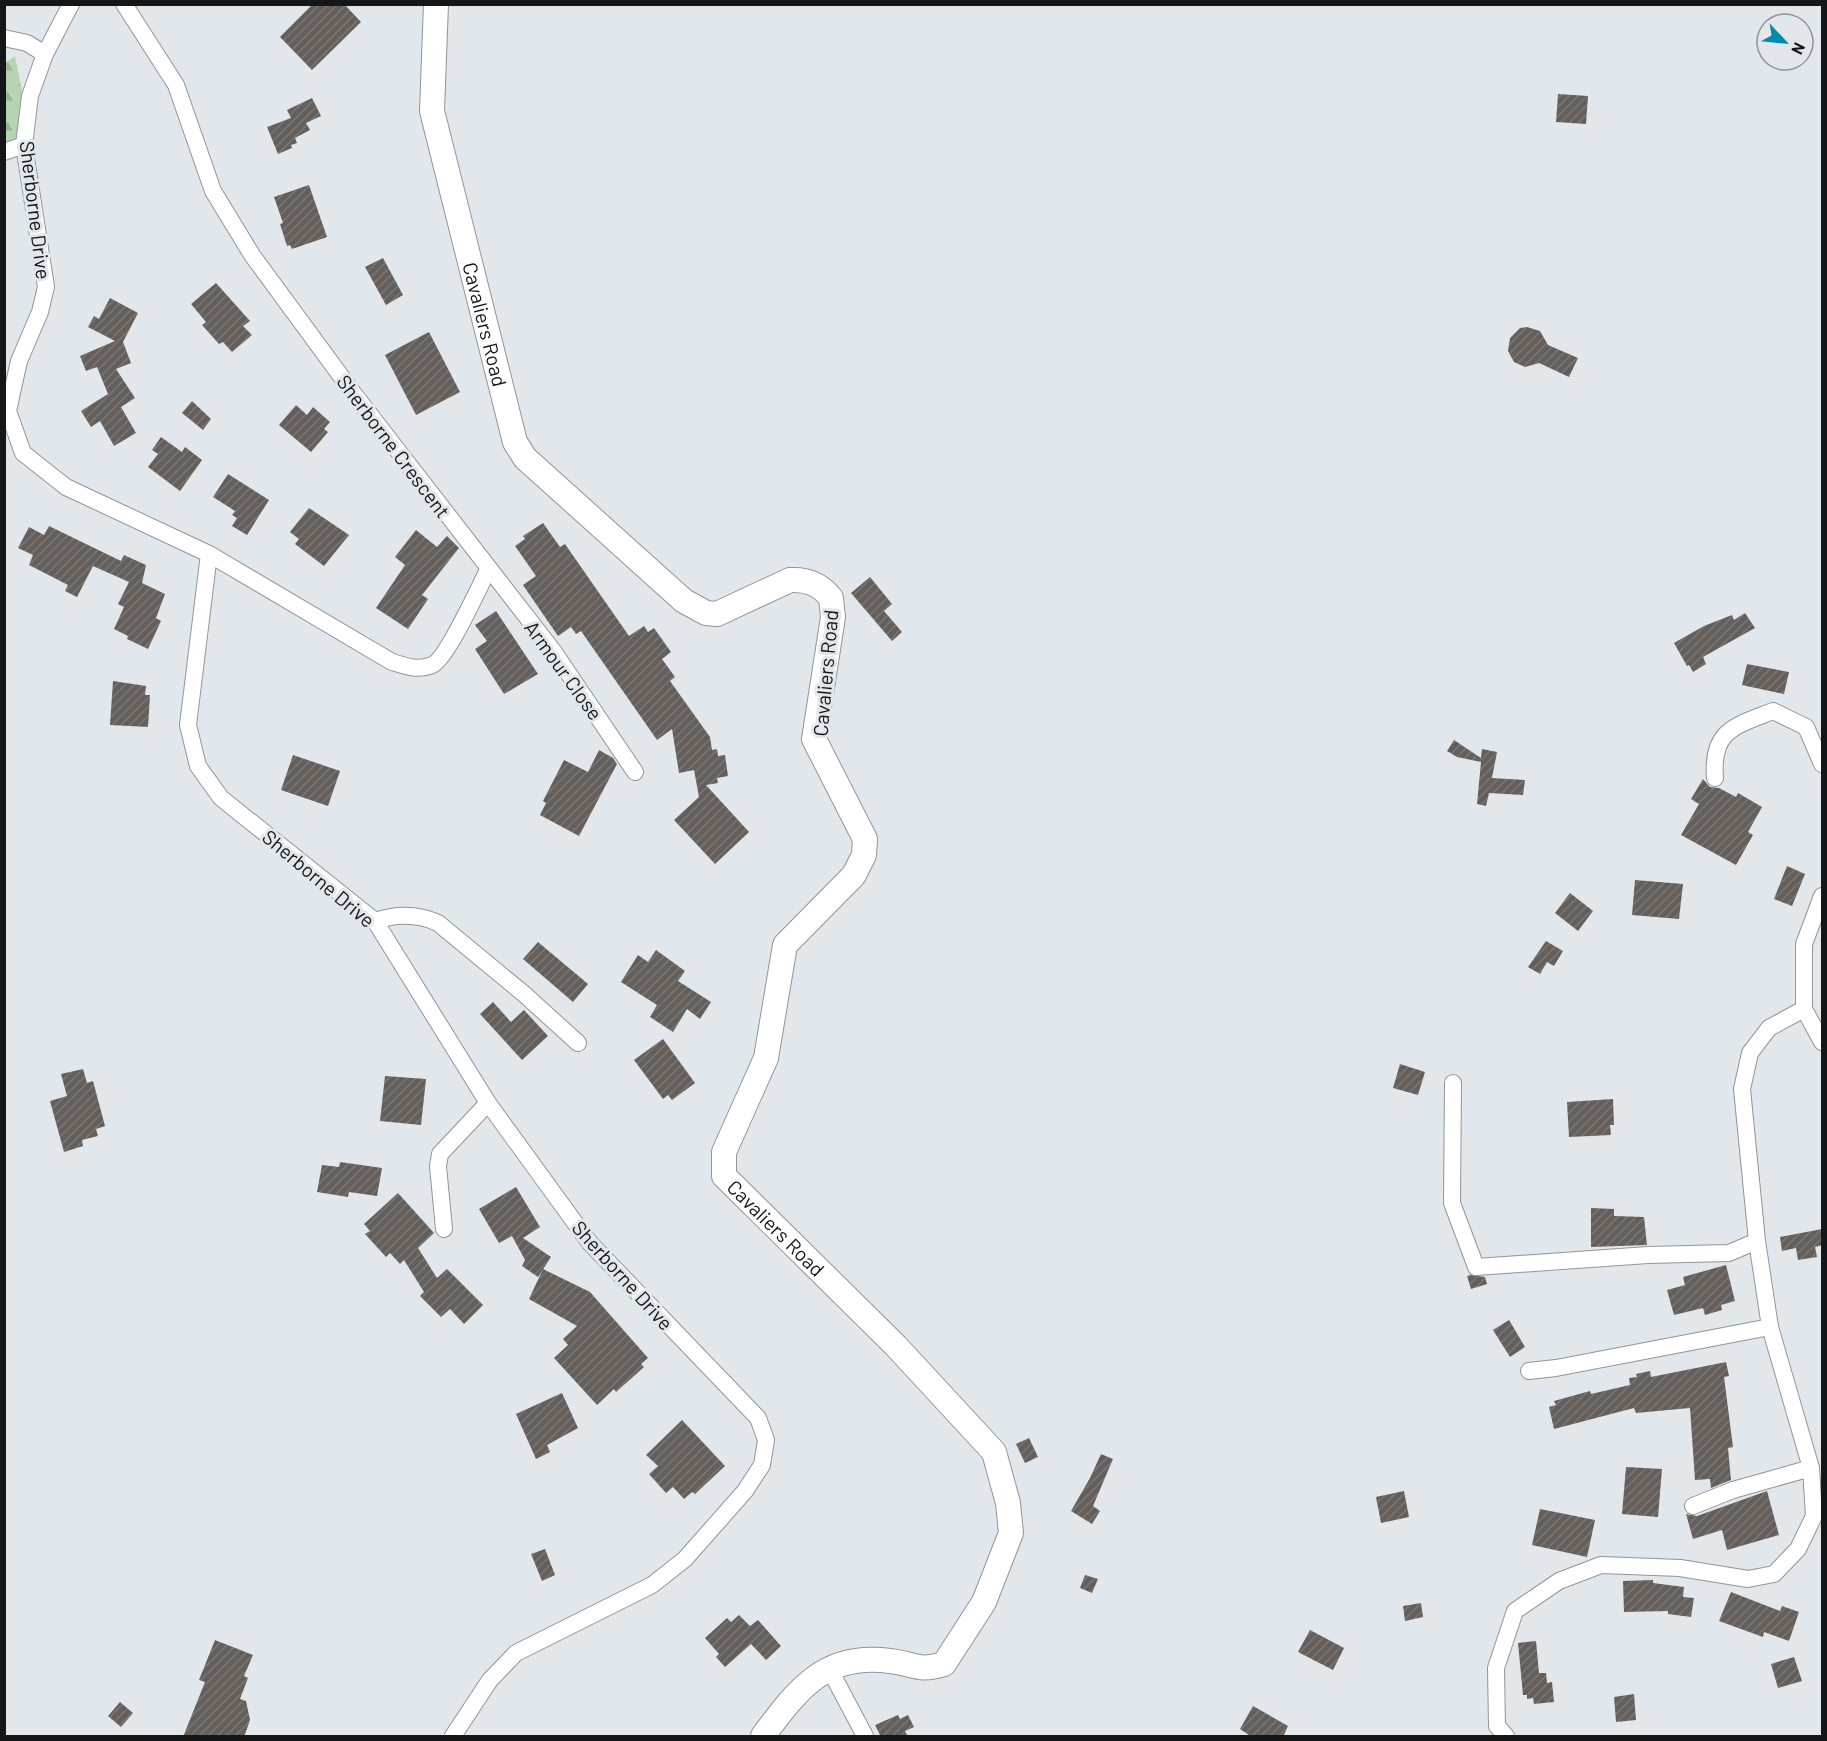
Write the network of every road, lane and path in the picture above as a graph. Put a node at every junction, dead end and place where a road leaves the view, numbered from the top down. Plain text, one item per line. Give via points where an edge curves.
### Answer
1 (71, 4) edge
2 (124, 4) edge
3 (436, 4) edge
4 (4, 38) edge
5 (45, 54) junction
6 (24, 145) junction
7 (4, 152) edge
8 (209, 554) junction
9 (488, 570) junction
10 (1822, 764) edge
11 (635, 772) dead end
12 (1715, 778) dead end
13 (1822, 896) edge
14 (375, 921) junction
15 (1804, 1009) junction
16 (1822, 1042) edge
17 (578, 1043) dead end
18 (1453, 1083) dead end
19 (488, 1103) junction
20 (444, 1229) dead end
21 (1757, 1241) junction
22 (1770, 1327) junction
23 (1529, 1371) dead end
24 (1811, 1468) junction
25 (1693, 1506) dead end
26 (830, 1670) junction
27 (453, 1737) edge
28 (763, 1737) edge
29 (866, 1737) edge
30 (1506, 1737) edge

1 - 5 street, Sherborne Drive
2 - 9 street, Sherborne Crescent via 176,85 213,191 252,255
3 - 26 main road, Cavaliers Road via 432,111 515,442 525,458 697,610 717,614 790,580 815,584 831,598 833,616 814,739 865,839 864,855 854,875 785,945 766,1058 724,1152 724,1176 896,1346 994,1452 1008,1503 1011,1533 984,1602 944,1664 926,1670 865,1659 848,1660
4 - 5 street via 27,43
5 - 6 street, Sherborne Drive via 30,96
6 - 7 street
6 - 8 street, Sherborne Drive via 46,287 19,361 8,411 23,453 66,487
8 - 9 street via 392,662 415,669 434,665 445,652
8 - 14 street, Sherborne Drive via 188,725 198,766 221,798
9 - 11 street, Armour Close via 554,652
10 - 12 street via 1806,727 1773,711 1729,729 1713,757
13 - 15 street via 1804,944
14 - 17 street via 389,916 424,917 438,923
14 - 19 street, Sherborne Drive
15 - 16 street
15 - 21 street via 1768,1028 1750,1053 1742,1089
18 - 21 street via 1452,1203 1476,1267 1729,1253
19 - 20 street via 441,1154 438,1166
19 - 27 street, Sherborne Drive via 589,1242 758,1418 766,1440 762,1465 745,1491 685,1559 652,1585 516,1653 490,1680
21 - 22 street
22 - 23 street
22 - 24 street
24 - 25 street
24 - 30 street via 1814,1516 1798,1549 1774,1574 1748,1579 1680,1568 1601,1565 1559,1581 1515,1611 1496,1668 1497,1726
26 - 28 main road, Cavaliers Road via 791,1697
26 - 29 street

